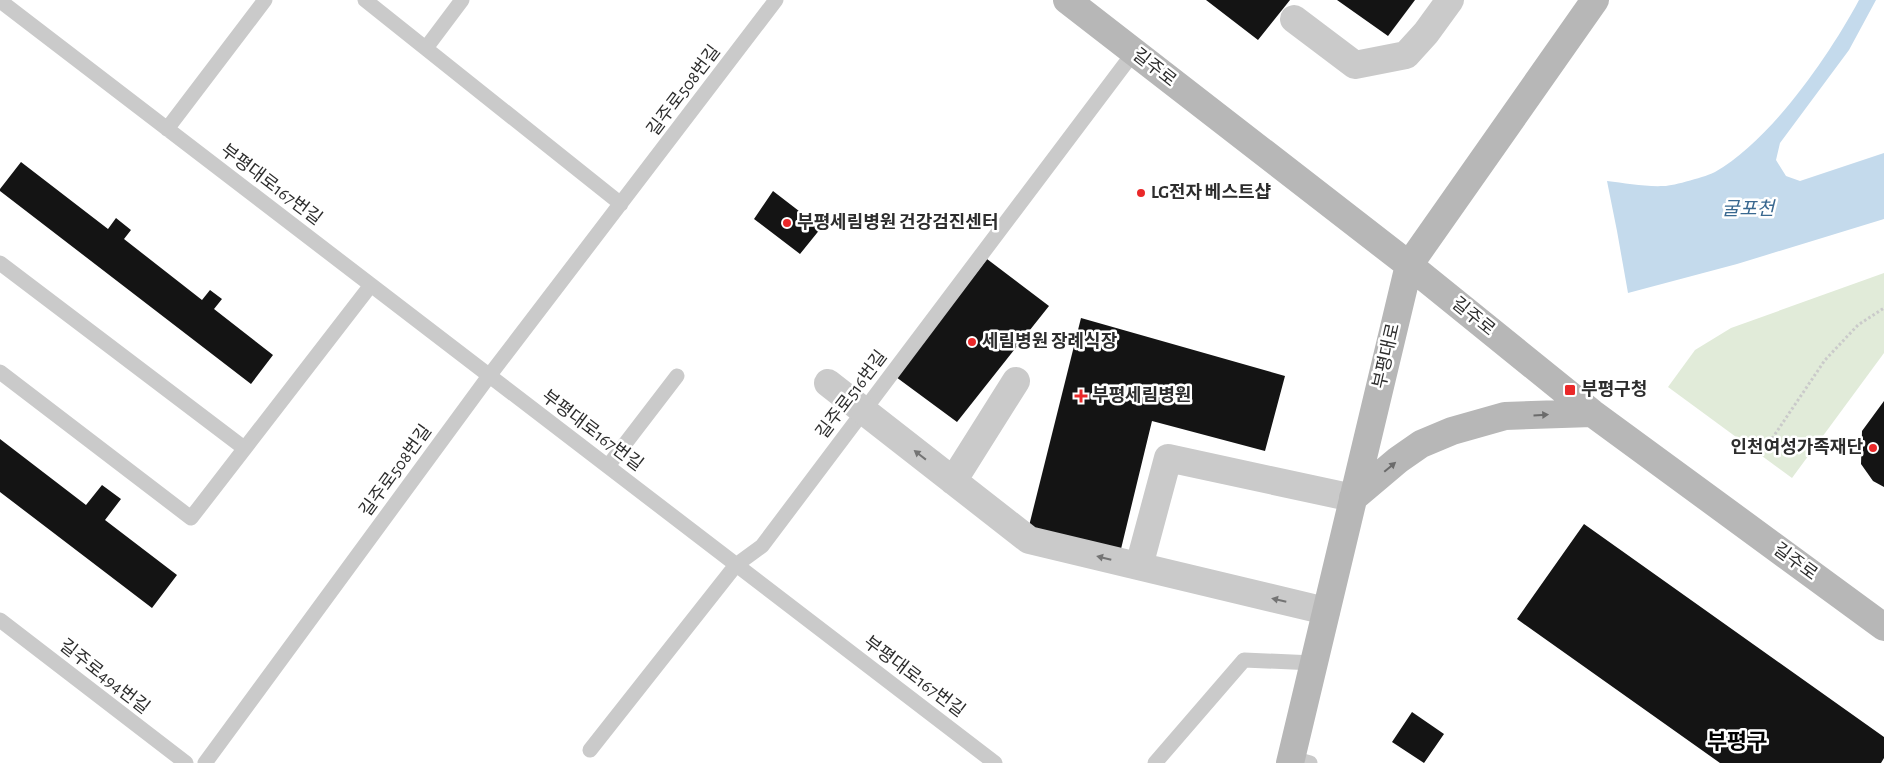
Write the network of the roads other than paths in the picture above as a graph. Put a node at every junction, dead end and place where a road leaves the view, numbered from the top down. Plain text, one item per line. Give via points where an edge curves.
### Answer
1 (265, 0) edge
2 (365, 0) edge
3 (462, 0) edge
4 (776, 0) edge
5 (1066, 0) edge
6 (1450, 0) edge
7 (1596, 0) edge
8 (2, 3) edge
9 (1294, 19) dead end
10 (426, 48) junction
11 (1134, 52) junction
12 (167, 129) junction
13 (621, 204) junction
14 (0, 263) edge
15 (1409, 265) junction
16 (371, 284) junction
17 (0, 372) edge
18 (489, 376) junction
19 (677, 376) dead end
20 (1016, 381) dead end
21 (828, 383) dead end
22 (864, 412) junction
23 (1592, 413) junction
24 (244, 448) junction
25 (608, 466) junction
26 (953, 481) junction
27 (1353, 498) junction
28 (736, 565) junction
29 (1139, 566) junction
30 (1326, 611) junction
31 (0, 620) edge
32 (1884, 627) edge
33 (1314, 663) junction
34 (590, 750) dead end
35 (1297, 761) edge
36 (186, 763) edge
37 (205, 763) edge
38 (995, 763) edge
39 (1155, 763) edge

1 - 12 lane
2 - 10 lane
3 - 10 lane
4 - 13 lane, 길주로508번길
5 - 11 main road, 길주로
6 - 9 street via 1406,55 1355,65
7 - 15 main road, 부평대로
8 - 12 lane, 부평대로167번길
10 - 13 lane
11 - 15 main road, 길주로
11 - 22 lane, 길주로516번길
12 - 16 lane, 부평대로167번길
13 - 18 lane, 길주로508번길
14 - 24 lane
15 - 23 main road, 길주로
15 - 27 main road, 부평대로
16 - 18 lane, 부평대로167번길
16 - 24 lane
17 - 24 lane via 191,518
18 - 25 lane, 부평대로167번길
18 - 37 lane, 길주로508번길
19 - 25 lane
20 - 26 street
21 - 22 street
26 -> 22 street
22 - 28 lane, 길주로516번길 via 762,546
27 -> 23 main road via 1420,444 1452,430 1505,416
23 - 32 main road, 길주로
25 - 28 lane, 부평대로167번길
29 -> 26 street via 1029,540
27 - 29 street via 1168,458
27 - 30 main road, 부평대로
28 - 34 lane, 길주로516번길
28 - 38 lane, 부평대로167번길
30 -> 29 street
30 - 33 main road, 부평대로
31 - 36 lane, 길주로494번길
33 - 35 main road, 부평대로
33 - 39 lane via 1244,660

